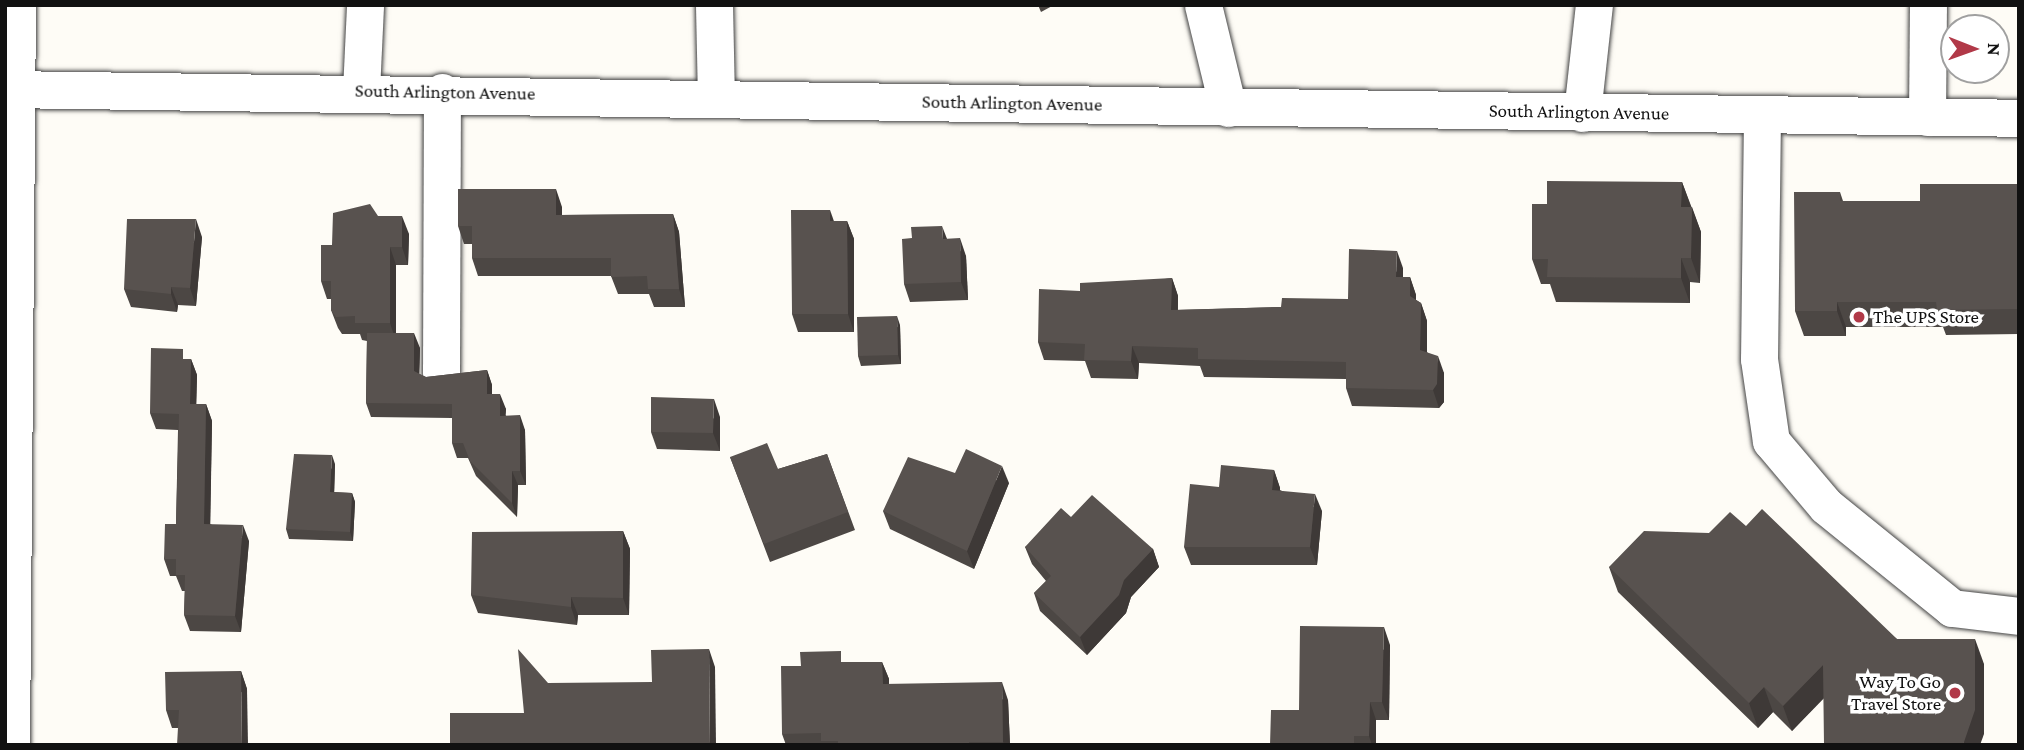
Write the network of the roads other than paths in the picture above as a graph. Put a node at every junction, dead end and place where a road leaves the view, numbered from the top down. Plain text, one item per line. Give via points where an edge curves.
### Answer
1 (17, 5) edge
2 (365, 5) edge
3 (714, 5) edge
4 (1203, 5) edge
5 (1594, 5) edge
6 (1928, 5) edge
7 (13, 89) edge
8 (361, 91) junction
9 (442, 92) junction
10 (716, 97) junction
11 (1228, 108) junction
12 (1581, 113) junction
13 (1762, 115) junction
14 (1927, 117) junction
15 (2019, 118) edge
16 (441, 373) edge
17 (2019, 616) edge
18 (11, 745) edge

1 - 7 street
2 - 8 street
3 - 10 street
4 - 11 street
5 - 12 street
6 - 14 street
7 - 8 street, South Arlington Avenue
7 - 18 street
8 - 9 street, South Arlington Avenue
9 - 10 street, South Arlington Avenue
9 - 16 street via 436,292
10 - 11 street, South Arlington Avenue
11 - 12 street, South Arlington Avenue
12 - 13 street, South Arlington Avenue
13 - 14 street, South Arlington Avenue
13 - 17 street via 1759,359 1771,442 1826,506 1952,608
14 - 15 street, South Arlington Avenue

